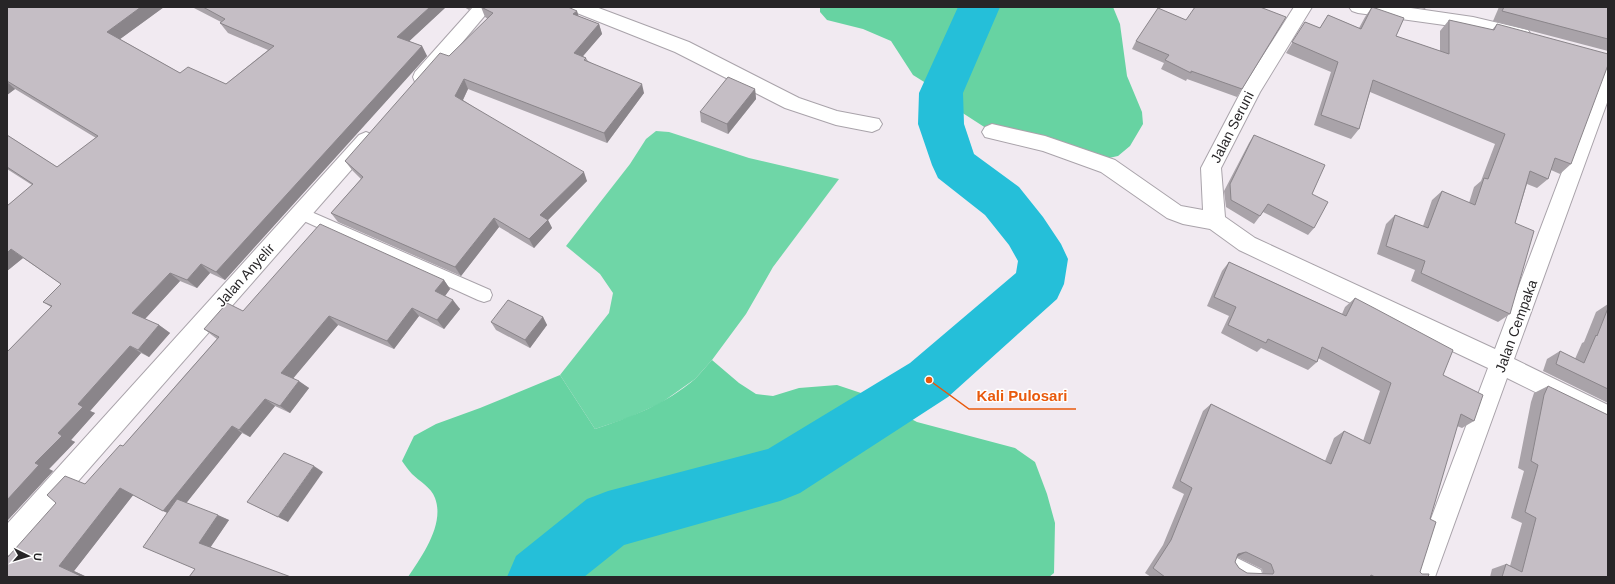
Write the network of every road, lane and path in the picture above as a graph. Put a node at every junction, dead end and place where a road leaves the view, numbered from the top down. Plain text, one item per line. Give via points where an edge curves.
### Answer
1 (484, 7) edge
2 (578, 7) edge
3 (1303, 7) edge
4 (1358, 7) edge
5 (1537, 39) edge
6 (1606, 63) edge
7 (406, 94) edge
8 (380, 124) edge
9 (872, 124) dead end
10 (992, 132) dead end
11 (300, 213) junction
12 (1215, 221) junction
13 (484, 294) dead end
14 (1502, 364) junction
15 (1608, 418) edge
16 (7, 543) edge
17 (1237, 567) edge
18 (1254, 577) edge
19 (1422, 577) edge

1 - 7 street
2 - 9 street via 682,47 792,103 836,118
3 - 12 street, Jalan Seruni via 1252,89 1211,168
4 - 5 street via 1473,23
6 - 14 street, Jalan Cempaka
8 - 11 street, Jalan Anyelir
10 - 12 street via 1045,144 1108,166 1174,212
11 - 13 lane
11 - 16 street, Jalan Anyelir
12 - 14 street via 1247,244
14 - 15 street
14 - 19 street, Jalan Cempaka
17 - 18 lane

